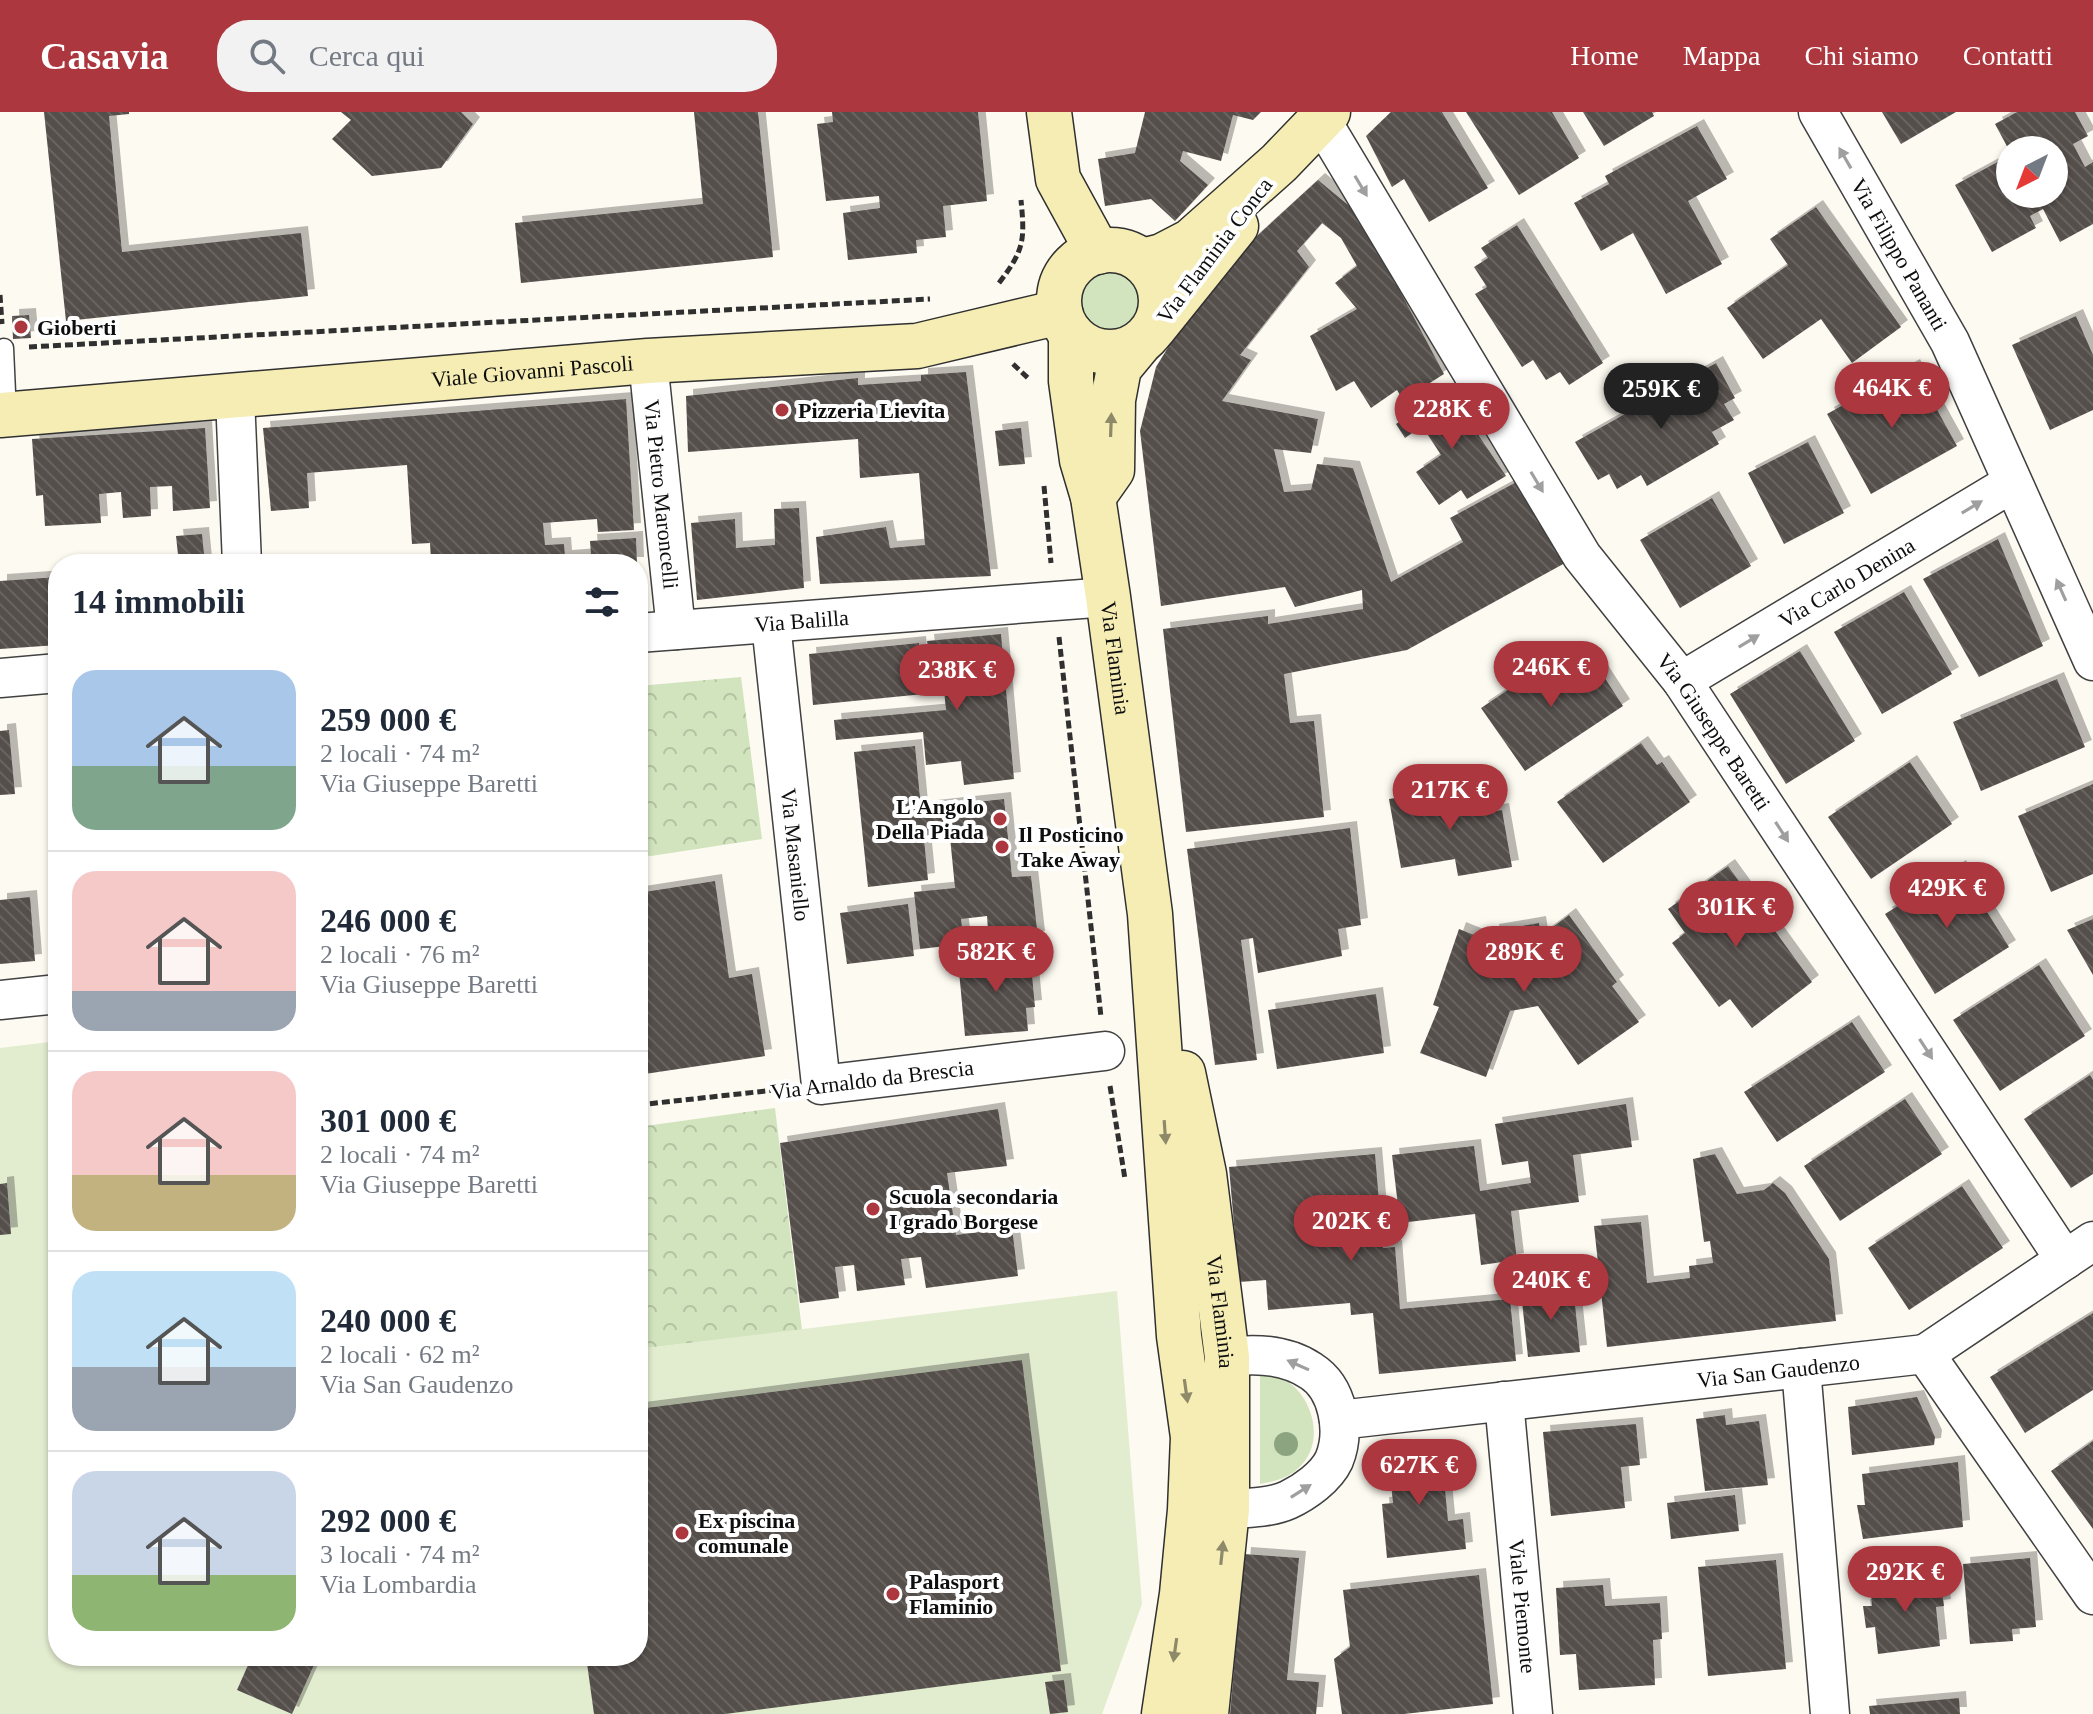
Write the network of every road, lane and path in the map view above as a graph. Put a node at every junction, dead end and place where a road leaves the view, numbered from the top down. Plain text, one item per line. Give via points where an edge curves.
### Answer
1 (1049, 112) edge
2 (1818, 112) edge
3 (1324, 116) edge
4 (1279, 163) junction
5 (1019, 188) dead end
6 (1098, 252) junction
7 (1142, 261) junction
8 (986, 287) dead end
9 (1066, 323) junction
10 (952, 339) junction
11 (1143, 341) junction
12 (4, 348) joint
13 (648, 361) junction
14 (1005, 362) dead end
15 (1036, 385) dead end
16 (235, 397) junction
17 (4, 415) edge
18 (1044, 478) dead end
19 (2012, 483) junction
20 (1093, 497) junction
21 (242, 554) edge
22 (1108, 597) junction
23 (1055, 601) junction
24 (771, 624) junction
25 (676, 630) junction
26 (648, 632) edge
27 (2091, 650) edge
28 (48, 674) edge
29 (0, 678) edge
30 (1682, 681) junction
31 (1150, 914) junction
32 (48, 995) edge
33 (0, 1000) edge
34 (1105, 1051) junction
35 (821, 1085) junction
36 (648, 1104) edge
37 (1125, 1183) dead end
38 (2079, 1250) edge
39 (1925, 1354) junction
40 (1227, 1357) junction
41 (1801, 1368) junction
42 (1504, 1401) junction
43 (1339, 1420) junction
44 (1227, 1509) junction
45 (2093, 1595) edge
46 (1821, 1713) edge
47 (1164, 1714) edge
48 (1206, 1714) edge
49 (1533, 1714) edge

1 - 6 street via 1058,179
19 -> 2 street, Via Filippo Pananti via 1950,342
3 - 4 street, Via Flaminia Conca
3 -> 30 street, Via Giuseppe Baretti via 1582,556
4 - 7 street, Via Flaminia Conca via 1191,241
4 - 11 street, Via Flaminia Conca via 1228,238
5 - 8 path via 1025,234 1015,262 999,283
6 - 7 street via 1121,251
6 - 9 street via 1067,274 1059,299
7 - 11 street via 1160,289 1161,306
9 - 10 street, Viale Giovanni Pascoli
9 - 11 street via 1082,345 1110,353
9 - 20 street, Via Flaminia via 1082,460
10 - 12 path via 945,298
10 - 13 street, Viale Giovanni Pascoli via 917,346
20 -> 11 street via 1112,470 1119,368
12 - 17 lane
13 - 16 street, Viale Giovanni Pascoli
13 - 25 street, Via Pietro Maroncelli
14 - 15 path via 1016,365
16 - 17 street, Viale Giovanni Pascoli
16 - 21 street
18 - 23 path
27 -> 19 street, Via Filippo Pananti
30 -> 19 street, Via Carlo Denina
20 - 22 street, Via Flaminia
22 - 23 street, Via Balilla
22 - 31 street, Via Flaminia
23 - 24 street, Via Balilla
23 - 34 path
24 - 25 street, Via Balilla
24 - 35 street, Via Masaniello
25 - 26 street, Via Balilla
28 - 29 street
30 -> 38 street, Via Giuseppe Baretti
31 - 40 street, Via Flaminia via 1204,1174
31 -> 47 street, Via Flaminia via 1179,1336 1193,1437 1182,1594
32 - 33 street
34 - 35 street, Via Arnaldo da Brescia
34 - 37 path
35 - 36 path, Via Arnaldo da Brescia
38 - 39 street
39 - 41 street, Via San Gaudenzo
39 - 45 street
43 -> 40 street via 1333,1396 1312,1371 1280,1357
40 - 44 street, Via Flaminia
41 - 42 street, Via San Gaudenzo
41 - 46 street
42 - 43 street, Via San Gaudenzo
42 - 49 street, Viale Piemonte
44 -> 43 street via 1286,1500 1311,1486 1334,1461
48 -> 44 street, Via Flaminia

